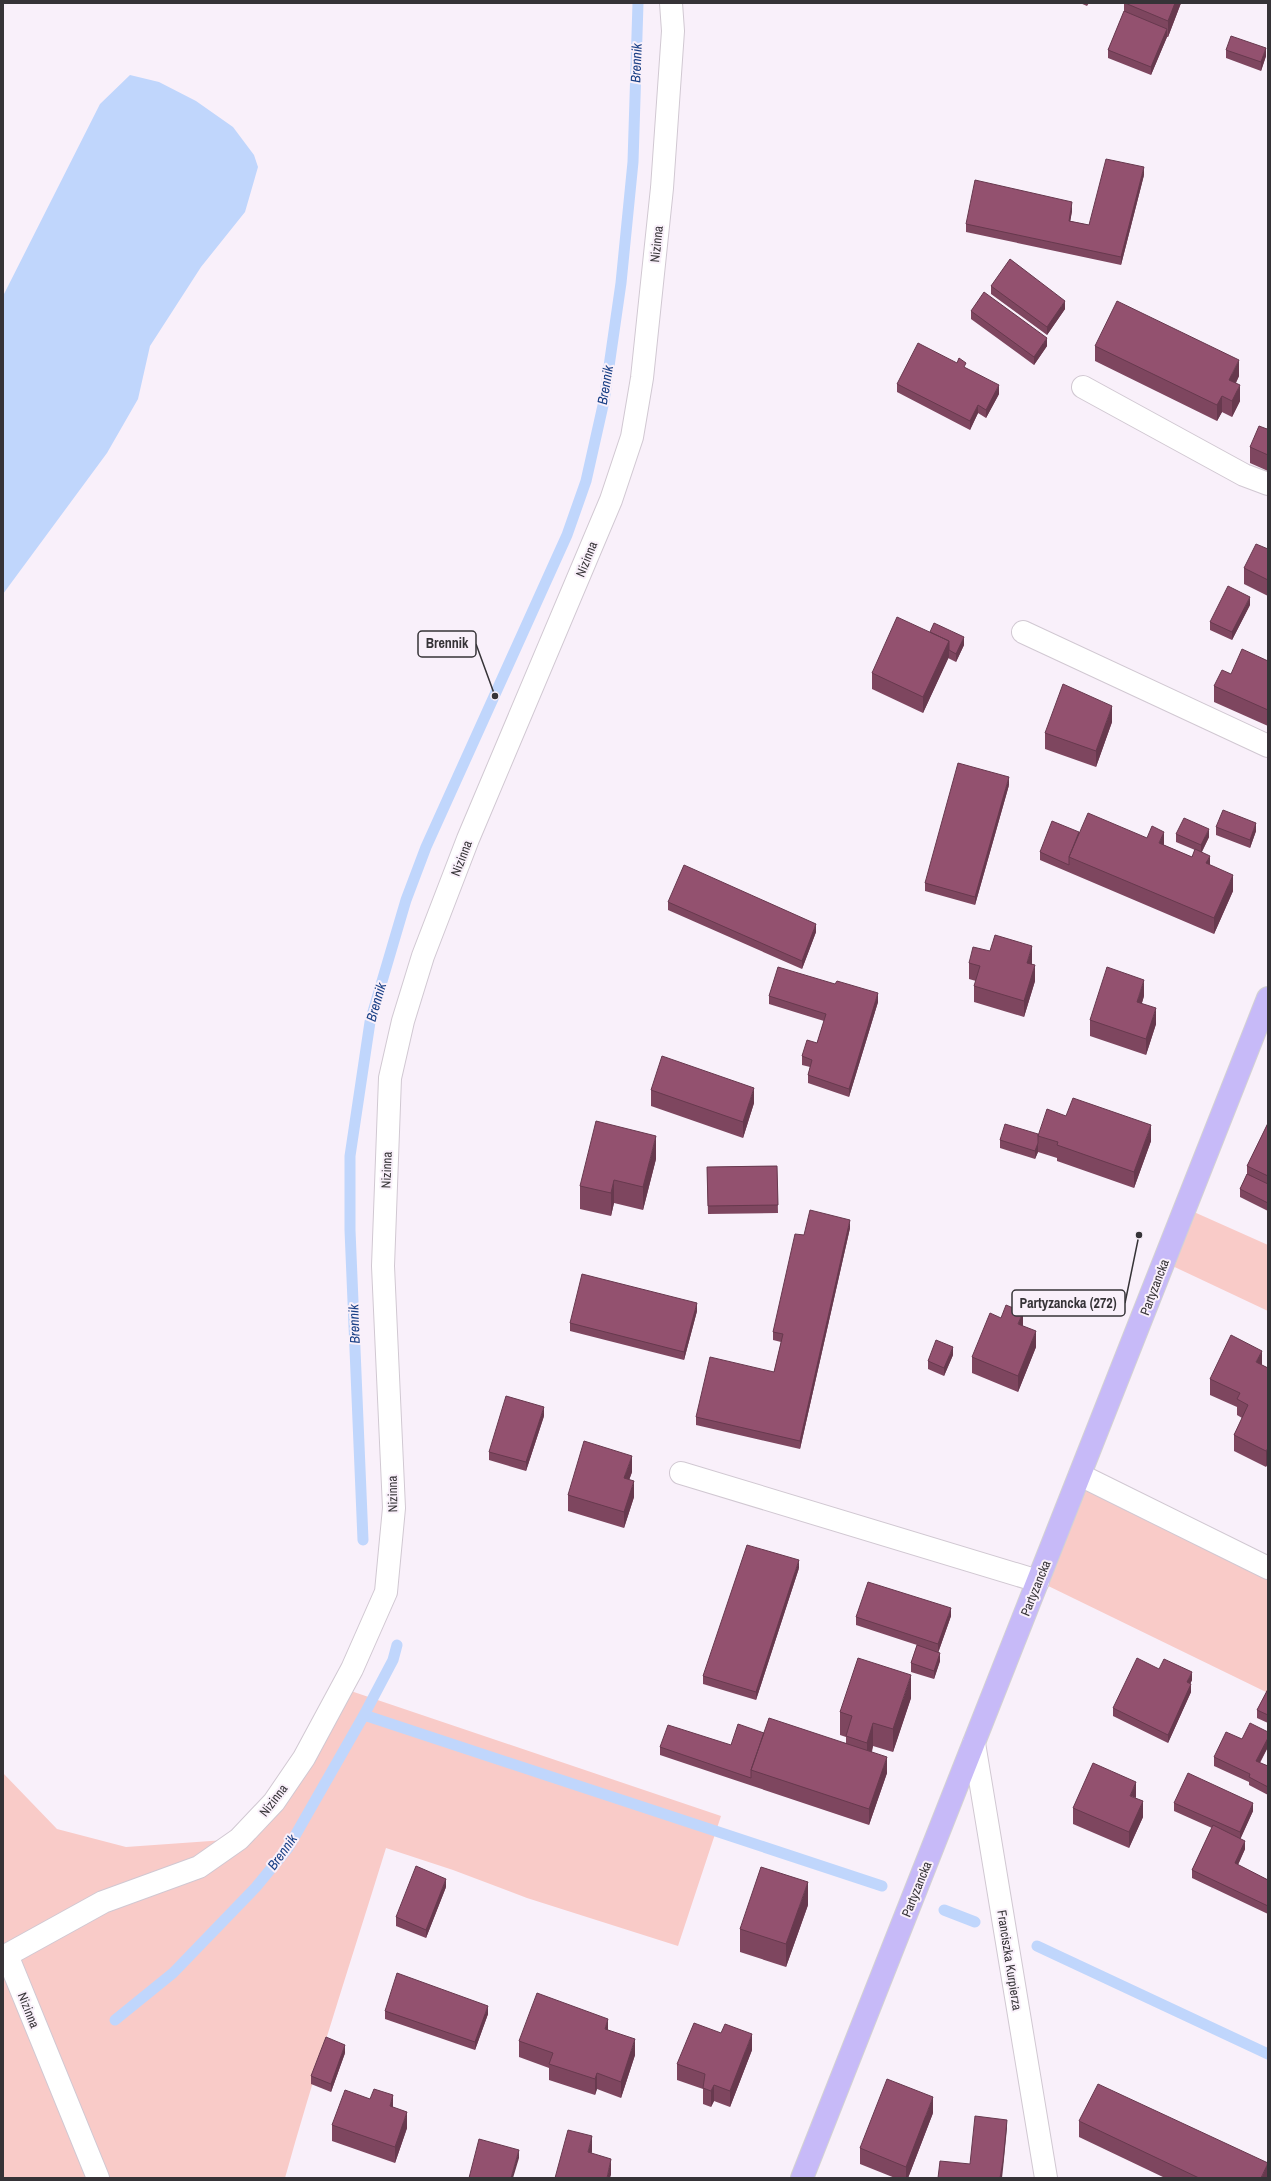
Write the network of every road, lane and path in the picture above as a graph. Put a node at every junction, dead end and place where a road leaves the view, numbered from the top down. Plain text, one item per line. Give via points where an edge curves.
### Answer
1 (671, 3) edge
2 (1083, 387) dead end
3 (1268, 484) edge
4 (1023, 632) dead end
5 (1268, 746) edge
6 (1268, 998) edge
7 (681, 1473) dead end
8 (1080, 1475) junction
9 (1268, 1568) edge
10 (1038, 1581) junction
11 (974, 1743) junction
12 (98, 2178) edge
13 (802, 2178) edge
14 (1046, 2178) edge

1 - 12 street, Nizinna via 673,31 662,188 642,378 632,437 611,500 468,839 423,956 403,1021 390,1078 383,1266 394,1508 386,1592 352,1669 304,1758 274,1802 239,1839 199,1867 103,1902 7,1955
2 - 3 street via 1244,475
4 - 5 street
6 - 8 main road, Partyzancka
7 - 10 street
8 - 9 street
8 - 10 main road, Partyzancka
10 - 11 main road, Partyzancka
11 - 13 main road, Partyzancka
11 - 14 street, Franciszka Kurpierza

